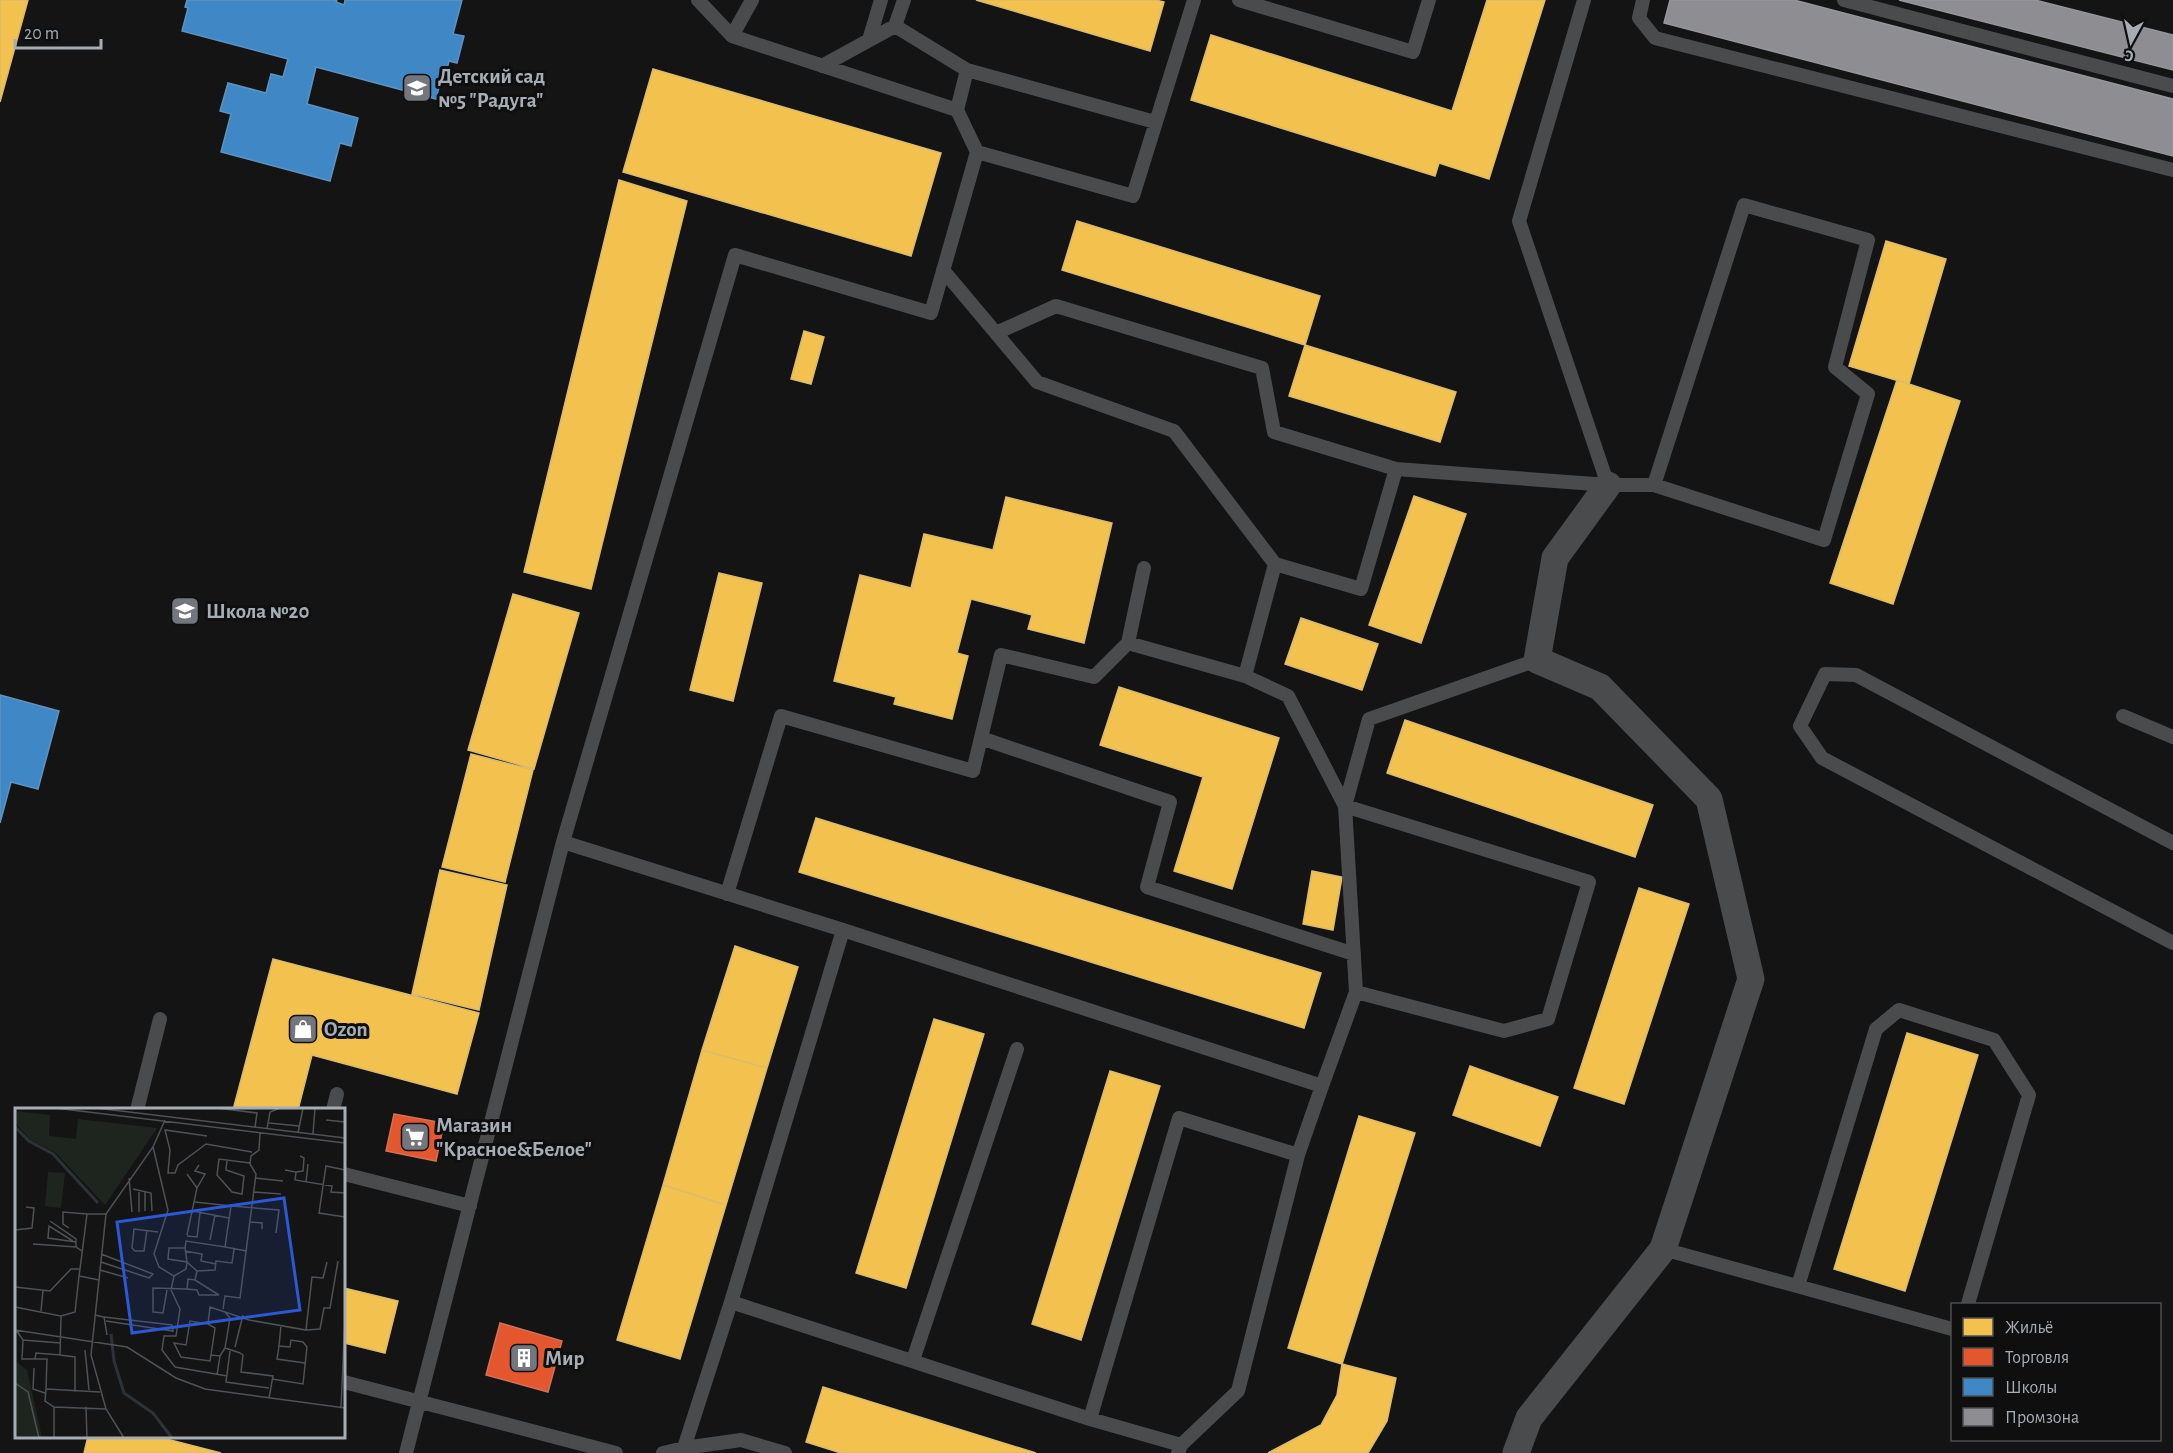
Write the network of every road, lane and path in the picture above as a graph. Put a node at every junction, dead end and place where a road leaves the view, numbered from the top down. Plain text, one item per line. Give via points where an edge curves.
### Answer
1 (698, 0) edge
2 (752, 0) edge
3 (881, 0) edge
4 (904, 0) edge
5 (1194, 0) edge
6 (1239, 0) edge
7 (1429, 0) edge
8 (1584, 0) edge
9 (1643, 0) edge
10 (1844, 0) edge
11 (895, 26) junction
12 (732, 36) junction
13 (869, 40) junction
14 (822, 66) junction
15 (967, 70) junction
16 (2173, 86) edge
17 (957, 110) junction
18 (1155, 122) junction
19 (977, 152) junction
20 (2173, 170) edge
21 (943, 270) junction
22 (996, 333) junction
23 (1396, 469) junction
24 (1608, 485) junction
25 (1654, 485) junction
26 (1275, 564) junction
27 (1144, 568) dead end
28 (1128, 643) junction
29 (1537, 660) junction
30 (1245, 676) junction
31 (2123, 716) dead end
32 (2173, 737) edge
33 (981, 738) junction
34 (1345, 806) junction
35 (563, 842) junction
36 (2173, 843) edge
37 (727, 894) junction
38 (843, 930) junction
39 (2173, 943) edge
40 (1354, 954) junction
41 (1356, 992) junction
42 (160, 1019) dead end
43 (1017, 1049) dead end
44 (1322, 1086) junction
45 (337, 1094) dead end
46 (138, 1108) edge
47 (334, 1108) edge
48 (1298, 1155) junction
49 (345, 1174) edge
50 (470, 1206) junction
51 (1663, 1249) junction
52 (1798, 1286) junction
53 (731, 1302) junction
54 (1969, 1303) edge
55 (1951, 1328) edge
56 (913, 1360) junction
57 (345, 1382) edge
58 (420, 1402) junction
59 (1090, 1419) junction
60 (684, 1448) junction
61 (1180, 1449) edge
62 (406, 1453) edge
63 (616, 1453) edge
64 (663, 1453) edge
65 (784, 1453) edge
66 (1516, 1453) edge

1 - 12 lane
2 - 12 lane
3 - 13 lane
4 - 11 lane
5 - 18 lane
6 - 7 lane via 1413,52
8 - 24 lane via 1519,221
9 - 20 lane via 1639,18 1655,39
10 - 16 lane
11 - 13 lane
11 - 15 lane
12 - 14 lane
13 - 14 lane
14 - 17 lane
15 - 17 lane
15 - 18 lane
17 - 19 lane
18 - 19 lane via 1133,196
19 - 21 lane
21 - 22 lane
21 - 35 lane via 931,313 735,255
22 - 23 lane via 1056,306 1262,368 1274,432
22 - 26 lane via 1037,382 1174,431
23 - 24 lane
23 - 26 lane via 1361,589
24 - 25 lane
24 - 29 street via 1555,558
25 - 25 lane via 1824,540 1868,394 1835,367 1868,240 1744,205
26 - 30 lane
27 - 28 lane
28 - 30 lane
28 - 33 lane via 1094,677 1001,655
29 - 34 lane via 1369,718
29 - 51 street via 1600,687 1709,799 1751,979
30 - 34 lane via 1288,696
31 - 32 lane
33 - 37 lane via 973,771 781,716
33 - 40 lane via 1170,802 1147,887
34 - 40 lane
34 - 41 lane via 1589,882 1548,1019 1504,1031
35 - 37 lane
35 - 50 lane
36 - 39 lane via 1856,675 1825,674 1800,726 1822,758
37 - 38 lane
38 - 44 lane
38 - 53 lane
40 - 41 lane
41 - 44 lane
42 - 46 lane
43 - 56 lane
44 - 48 lane
45 - 47 lane
48 - 59 lane via 1179,1118
48 - 61 lane via 1238,1391
49 - 50 lane
50 - 58 lane
51 - 52 lane
51 - 66 street via 1530,1418
52 - 54 lane via 1876,1029 1899,1010 1994,1040 2029,1095
52 - 55 lane
53 - 56 lane
53 - 60 lane
56 - 59 lane
57 - 58 lane
58 - 62 lane
58 - 63 lane
59 - 61 lane
60 - 64 lane
60 - 65 lane via 741,1440

